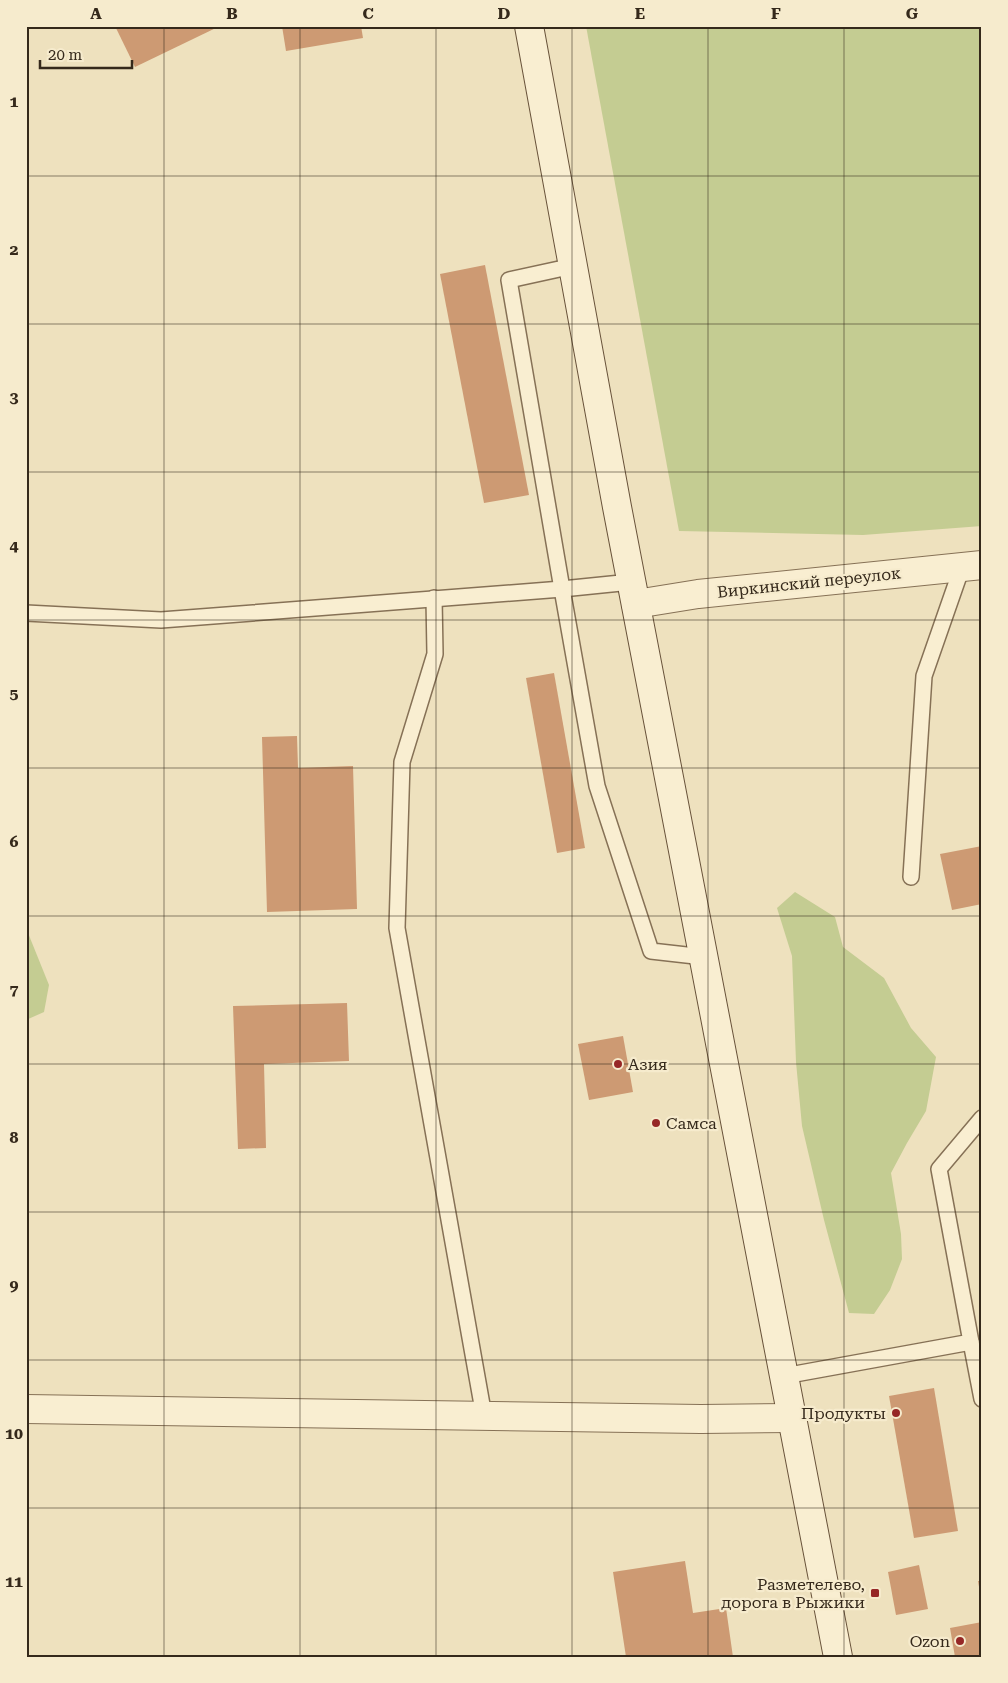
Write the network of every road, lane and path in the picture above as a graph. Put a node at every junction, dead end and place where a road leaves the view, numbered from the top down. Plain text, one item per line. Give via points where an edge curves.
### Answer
1 (529, 26) edge
2 (573, 266) junction
3 (972, 566) edge
4 (562, 589) junction
5 (634, 593) junction
6 (434, 598) junction
7 (26, 613) edge
8 (911, 877) dead end
9 (704, 958) junction
10 (982, 1118) edge
11 (971, 1342) junction
12 (784, 1376) junction
13 (982, 1399) edge
14 (26, 1409) edge
15 (484, 1416) junction
16 (792, 1418) junction
17 (838, 1657) edge

1 - 2 main road
2 - 4 lane via 509,280
2 - 5 main road
3 - 5 main road, Виркинский переулок via 698,594
3 - 8 lane via 924,676
4 - 5 lane
4 - 6 lane
4 - 9 lane via 597,786 651,951
5 - 9 main road
6 - 7 lane via 161,620
6 - 15 lane via 435,654 402,762 397,928
9 - 12 main road
10 - 11 lane via 939,1169
11 - 12 lane
11 - 13 lane
12 - 16 main road
14 - 15 main road
15 - 16 main road
16 - 17 main road

